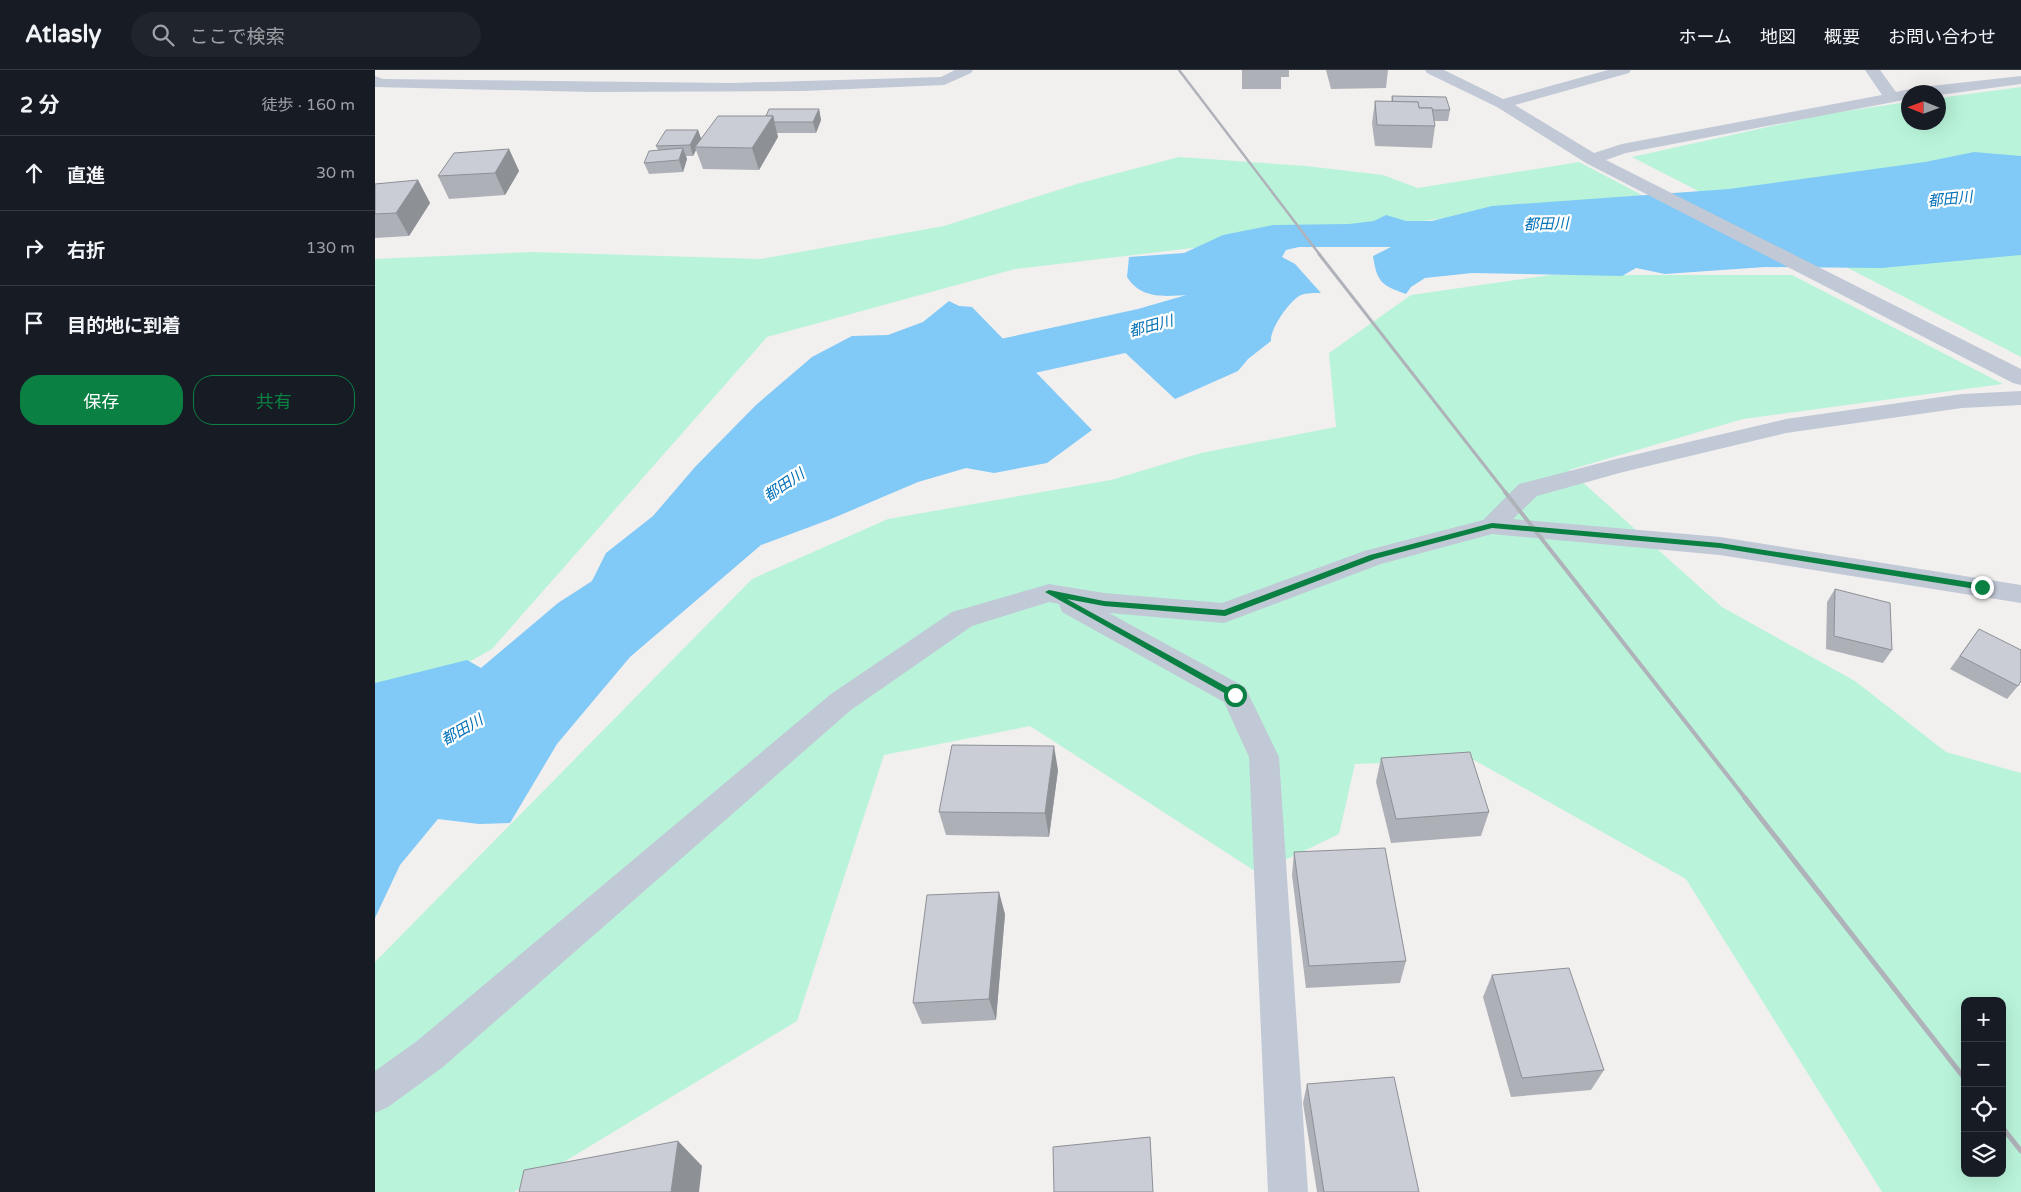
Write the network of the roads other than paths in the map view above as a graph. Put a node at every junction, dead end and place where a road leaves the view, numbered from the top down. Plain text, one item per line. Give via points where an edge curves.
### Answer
1 (965, 70) edge
2 (1432, 70) edge
3 (1624, 70) edge
4 (1872, 70) edge
5 (375, 80) edge
6 (2021, 80) edge
7 (1946, 89) edge
8 (1901, 95) edge
9 (1891, 96) junction
10 (1502, 104) junction
11 (1592, 159) junction
12 (2021, 378) edge
13 (2021, 398) edge
14 (1492, 526) junction
15 (1049, 592) junction
16 (2021, 594) edge
17 (375, 1094) edge
18 (1288, 1192) edge

1 - 5 street via 944,81 775,87 600,88 379,83
2 - 10 street
3 - 10 street
4 - 9 street
6 - 7 street
8 - 9 street
9 - 11 street via 1622,148
10 - 11 street
11 - 12 street
13 - 14 street via 1962,400 1786,426 1682,450 1527,490
14 - 15 street via 1373,557 1225,613 1104,604
14 - 16 street via 1720,546
15 - 17 street via 962,619 841,702 430,1054
15 - 18 street via 1235,695 1264,757

